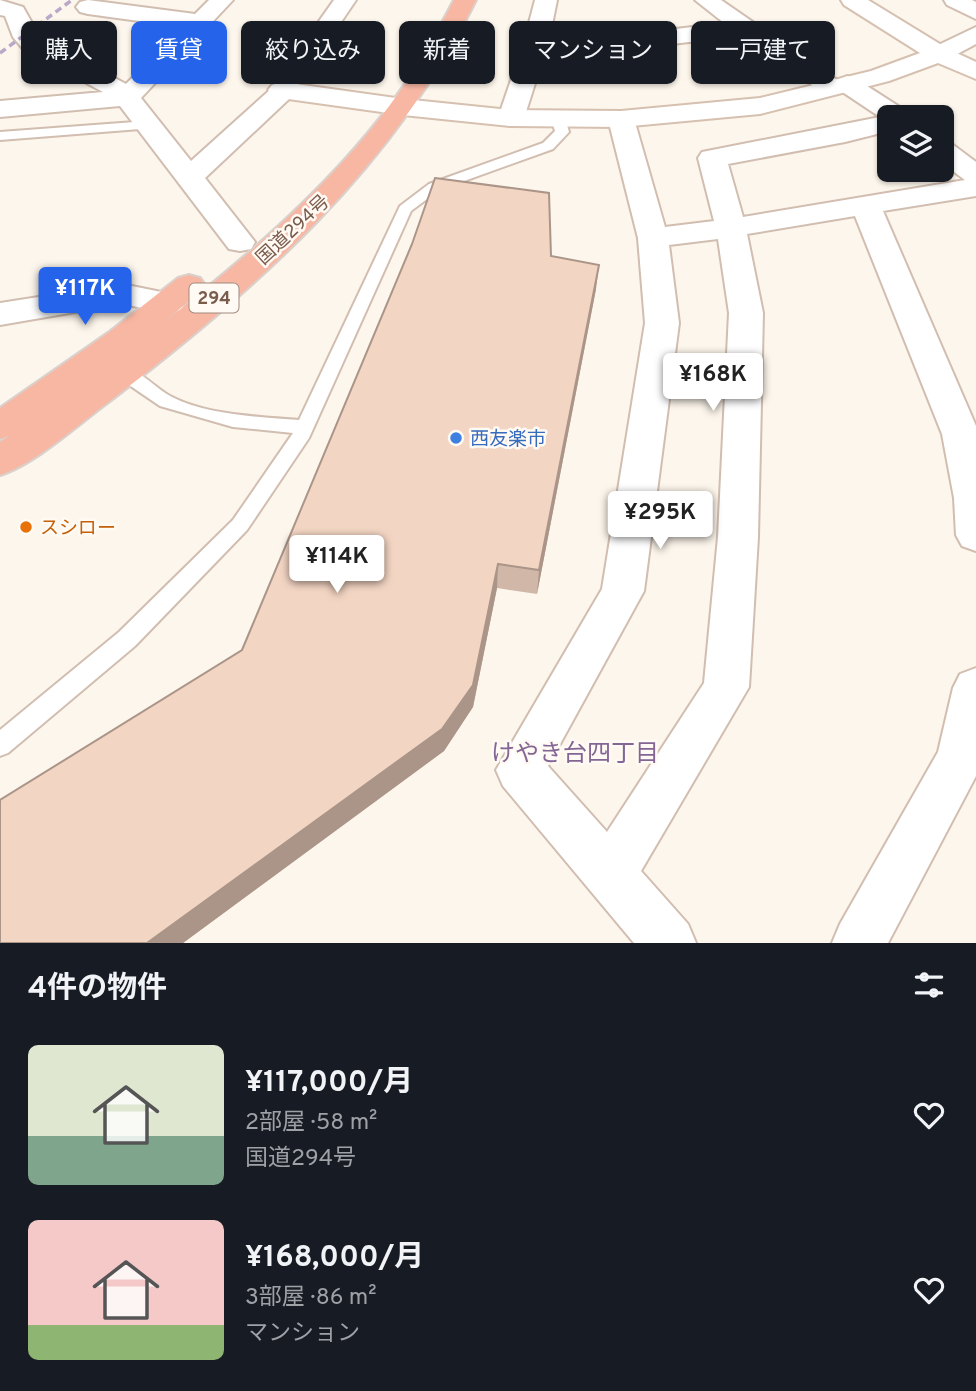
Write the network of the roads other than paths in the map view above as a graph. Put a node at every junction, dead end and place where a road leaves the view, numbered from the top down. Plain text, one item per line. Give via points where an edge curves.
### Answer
1 (222, 0) edge
2 (345, 0) edge
3 (439, 0) edge
4 (465, 0) edge
5 (546, 0) edge
6 (706, 0) edge
7 (852, 0) edge
8 (955, 0) edge
9 (92, 4) edge
10 (0, 7) edge
11 (976, 12) edge
12 (72, 21) edge
13 (195, 21) edge
14 (202, 21) edge
15 (427, 21) edge
16 (541, 21) edge
17 (736, 21) edge
18 (21, 27) edge
19 (976, 34) edge
20 (939, 54) junction
21 (976, 71) edge
22 (109, 84) edge
23 (141, 84) edge
24 (522, 84) edge
25 (835, 84) edge
26 (839, 86) junction
27 (281, 90) junction
28 (127, 99) junction
29 (388, 99) junction
30 (877, 106) edge
31 (0, 108) edge
32 (511, 118) junction
33 (558, 118) junction
34 (621, 119) junction
35 (148, 125) junction
36 (877, 126) edge
37 (0, 136) edge
38 (954, 159) edge
39 (976, 175) edge
40 (189, 178) junction
41 (976, 187) edge
42 (866, 206) junction
43 (731, 229) junction
44 (653, 238) junction
45 (240, 242) junction
46 (169, 303) junction
47 (0, 314) edge
48 (122, 372) junction
49 (0, 426) edge
50 (305, 427) junction
51 (0, 461) edge
52 (976, 535) edge
53 (976, 688) edge
54 (0, 745) edge
55 (610, 874) junction
56 (669, 943) edge
57 (859, 943) edge

1 - 14 street
2 - 27 street
3 - 15 highway
4 - 29 highway, 国道294号 / 294 via 446,41
5 - 16 street
6 - 17 street
7 - 20 street
8 - 11 street
9 - 12 street
9 - 13 street
10 - 18 street via 15,12
19 - 20 street
20 - 21 street
20 - 26 street
22 - 28 street
23 - 28 street
24 - 32 street
25 - 26 street
26 - 30 street
26 - 34 street via 760,106
27 - 29 street
27 - 40 street
28 - 31 street
28 - 35 street
29 - 32 street
29 - 45 highway, 国道294号 / 294
29 - 48 highway, 国道294号 / 294 via 326,197 251,267
32 - 33 street
33 - 34 street
33 - 50 lane via 562,132 548,146 435,187 405,209
34 - 44 street
35 - 37 lane
35 - 40 street
36 - 43 street via 712,158
38 - 39 street
40 - 45 street
41 - 42 street
42 - 43 street
42 - 52 street via 961,434
43 - 44 street
43 - 55 street via 746,313 738,537 726,687
44 - 55 street via 662,323 623,592 520,770
45 - 46 highway, 国道294号 / 294
46 - 47 street via 122,294
46 - 49 highway, 国道294号 / 294
48 - 50 lane via 166,402 233,421
48 - 51 highway, 国道294号 / 294
50 - 54 lane via 240,525 127,639
53 - 57 street via 961,757
55 - 56 street

